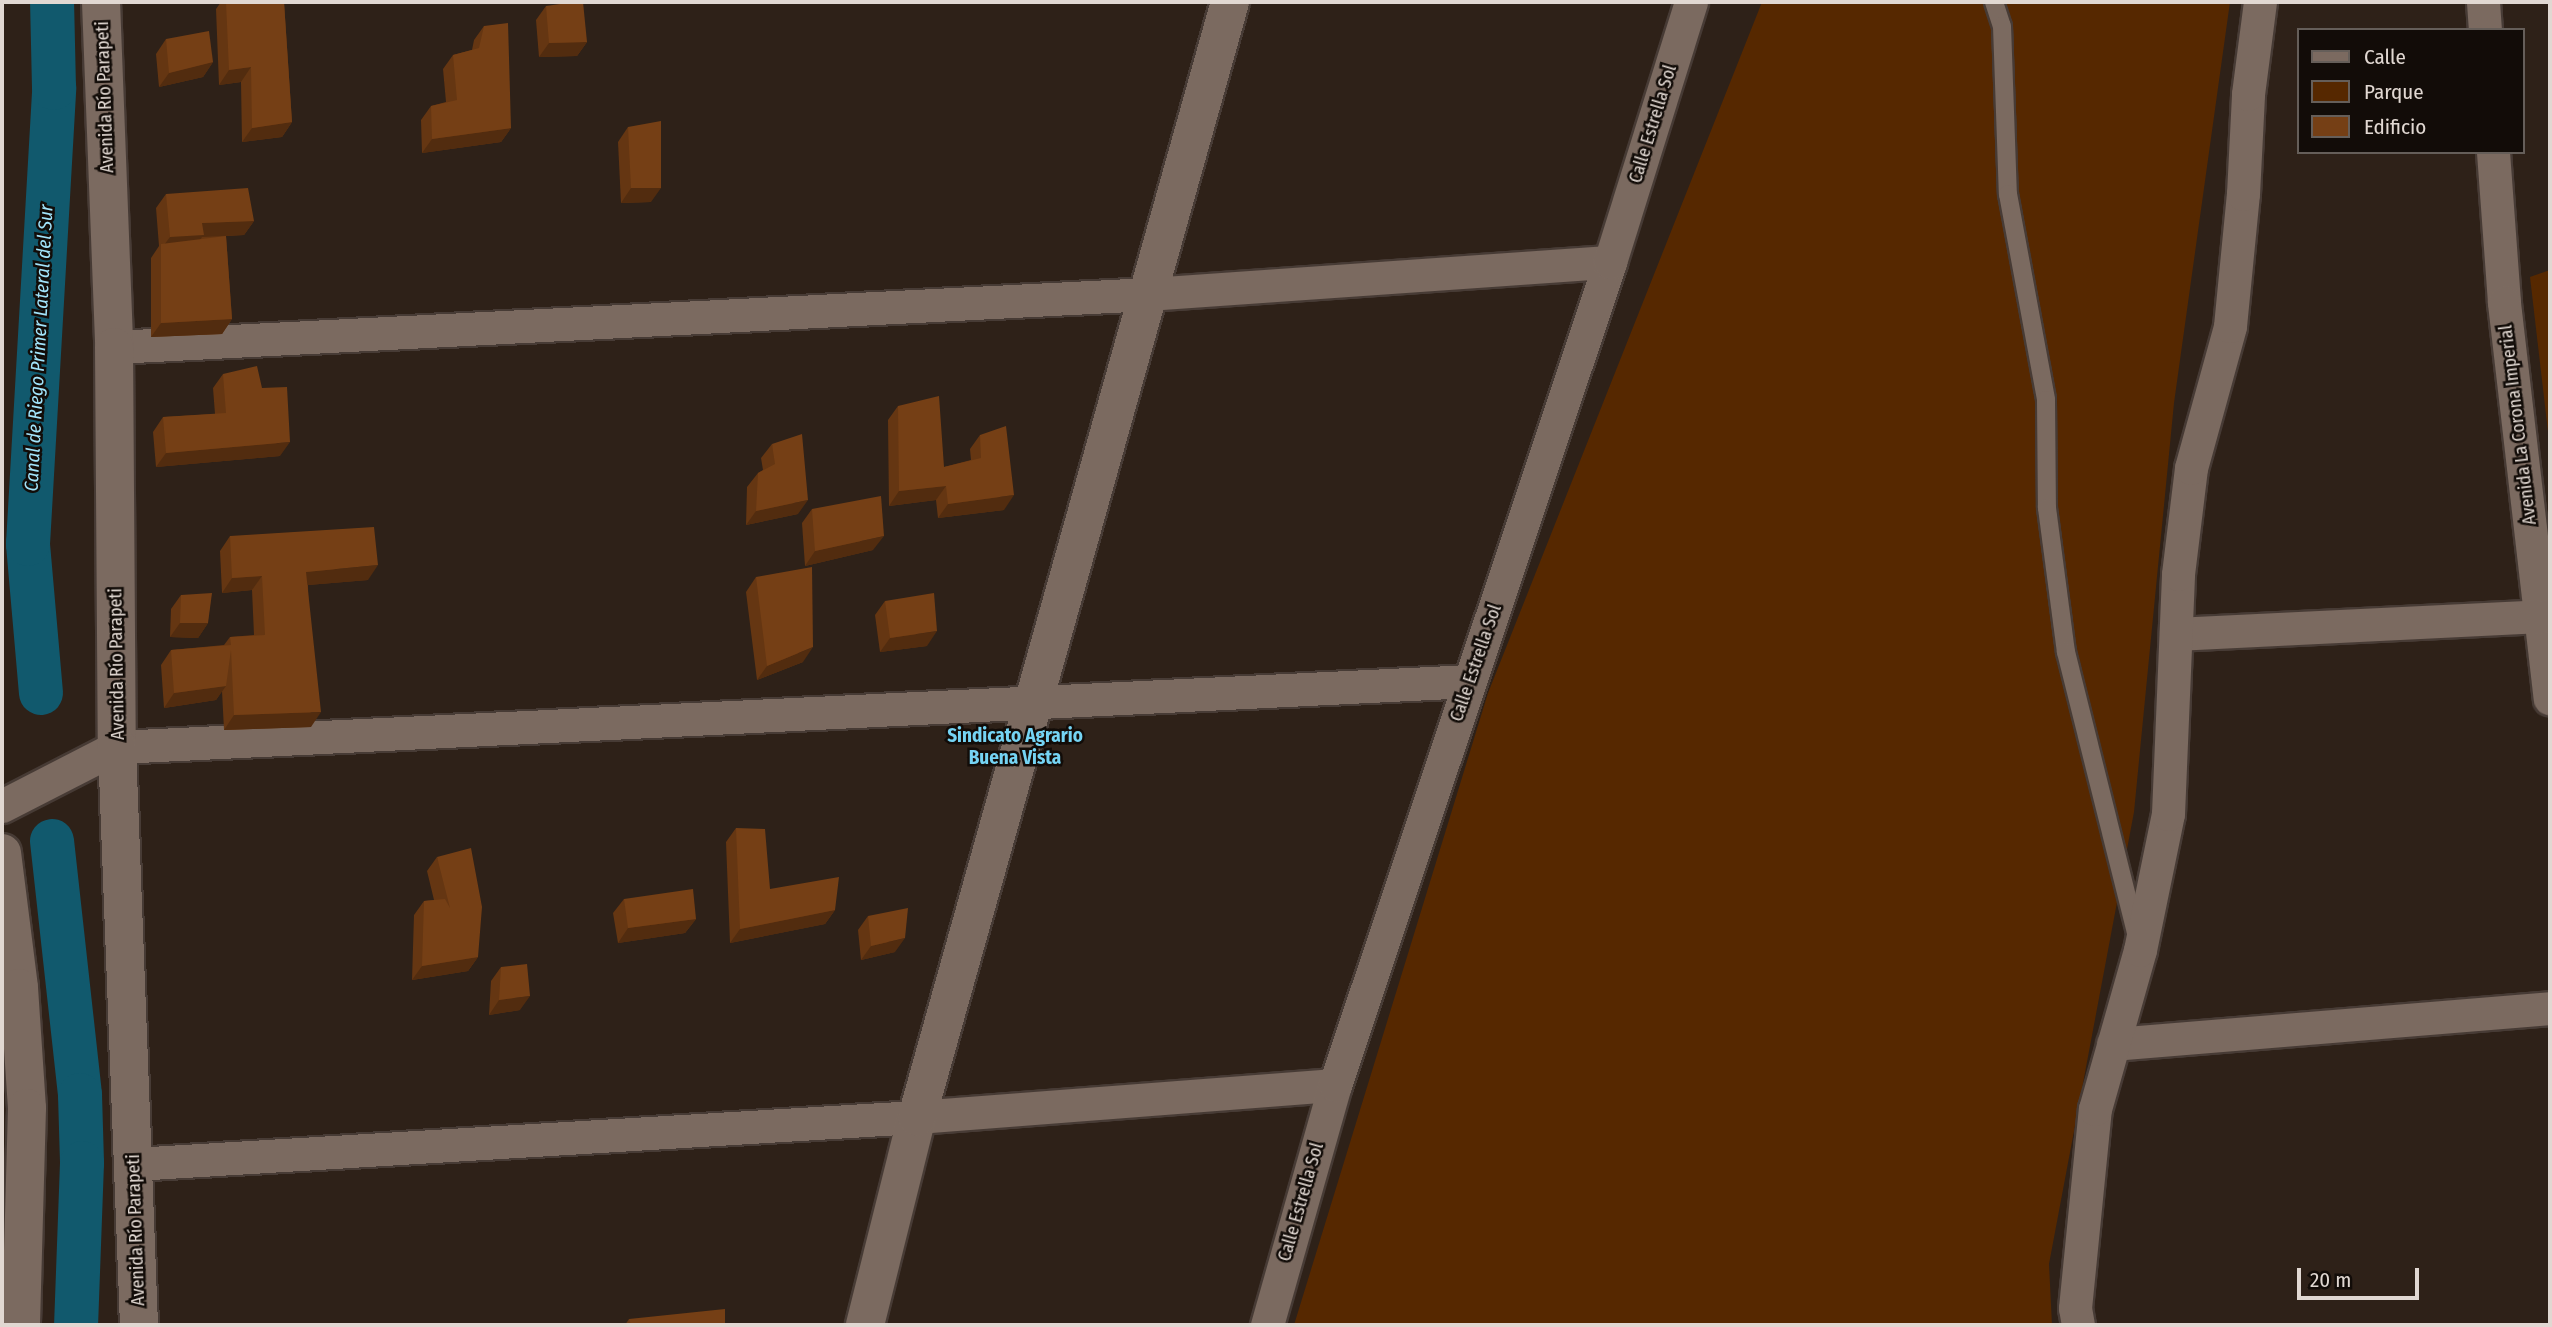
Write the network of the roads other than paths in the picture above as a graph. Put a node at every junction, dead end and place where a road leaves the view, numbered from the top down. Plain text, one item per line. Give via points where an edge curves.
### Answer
1 (101, 2) edge
2 (1230, 2) edge
3 (1691, 2) edge
4 (1994, 2) edge
5 (2260, 2) edge
6 (2483, 2) edge
7 (2485, 28) edge
8 (2493, 154) edge
9 (1610, 261) junction
10 (1149, 294) junction
11 (114, 347) junction
12 (2541, 616) junction
13 (2176, 634) junction
14 (1469, 681) junction
15 (2550, 698) edge
16 (1034, 701) junction
17 (117, 747) junction
18 (2, 806) edge
19 (2, 853) edge
20 (2140, 950) junction
21 (2550, 1007) edge
22 (2113, 1044) junction
23 (1335, 1085) junction
24 (917, 1117) junction
25 (134, 1164) junction
26 (21, 1325) edge
27 (139, 1325) edge
28 (865, 1325) edge
29 (1266, 1325) edge
30 (2078, 1325) edge

1 - 11 street, Avenida Río Parapeti
2 - 10 street
3 - 9 street, Calle Estrella Sol
4 - 20 lane via 2002,26 2008,194 2046,400 2047,508 2066,652
5 - 13 street via 2230,326 2192,468 2178,574
6 - 7 street
8 - 12 street, Avenida La Corona Imperial via 2504,303
9 - 10 street
9 - 14 street, Calle Estrella Sol
10 - 11 street
10 - 16 street
11 - 17 street, Avenida Río Parapeti
12 - 13 street
12 - 15 street, Avenida La Corona Imperial
13 - 20 street via 2168,814
14 - 16 street
14 - 23 street, Calle Estrella Sol
16 - 17 street
16 - 24 street
17 - 18 street
17 - 25 street, Avenida Río Parapeti
19 - 26 street via 19,988 27,1108
20 - 22 street
21 - 22 street
22 - 30 street via 2095,1110 2075,1308
23 - 24 street
23 - 29 street, Calle Estrella Sol
24 - 25 street
24 - 28 street
25 - 27 street, Avenida Río Parapeti

